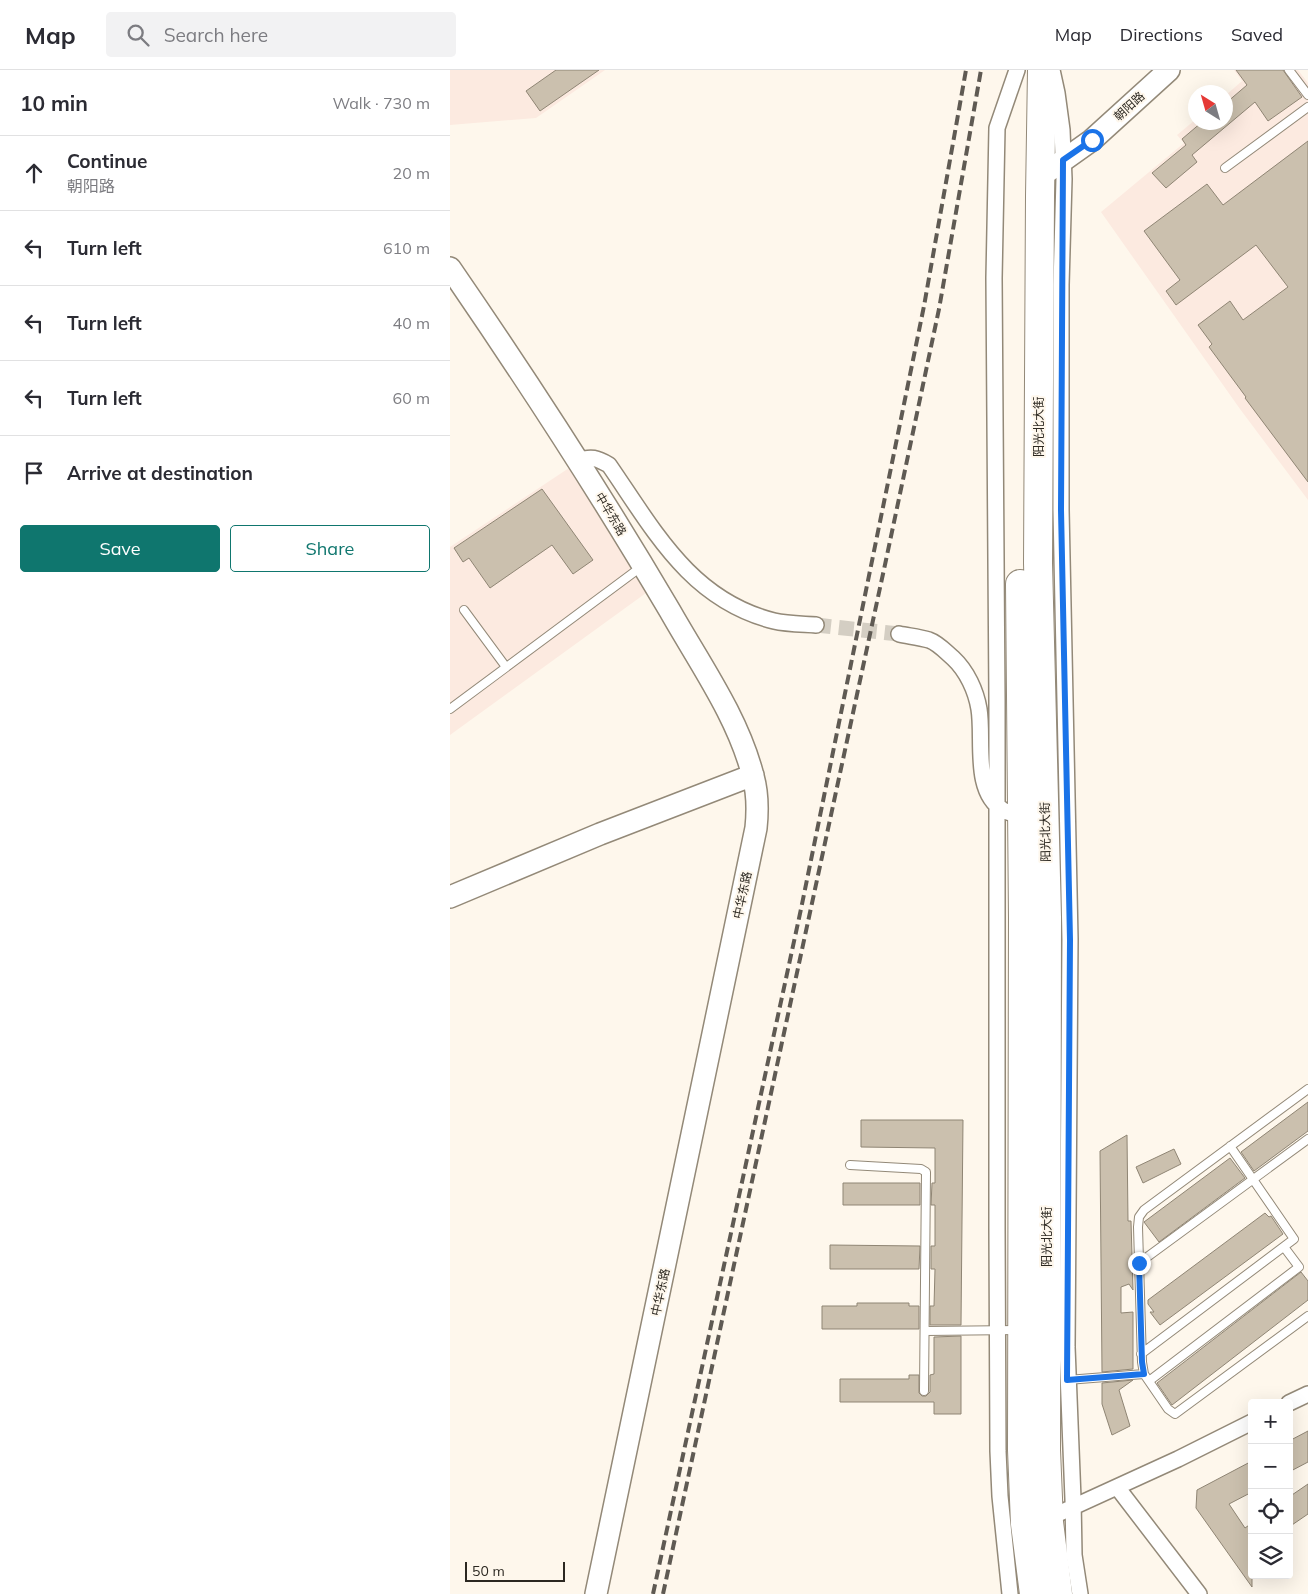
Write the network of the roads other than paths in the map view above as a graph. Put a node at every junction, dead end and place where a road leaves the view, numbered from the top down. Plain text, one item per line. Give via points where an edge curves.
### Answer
1 (1017, 70) edge
2 (1024, 70) edge
3 (1042, 70) edge
4 (1052, 70) edge
5 (1169, 70) edge
6 (1289, 70) edge
7 (1308, 95) edge
8 (1308, 107) edge
9 (1063, 160) junction
10 (1224, 168) dead end
11 (1040, 177) junction
12 (450, 268) edge
13 (578, 461) junction
14 (643, 566) junction
15 (464, 610) dead end
16 (816, 625) tunnel mouth
17 (898, 634) tunnel mouth
18 (506, 667) junction
19 (450, 709) edge
20 (753, 775) junction
21 (1009, 810) junction
22 (450, 897) edge
23 (1308, 1089) edge
24 (1308, 1139) edge
25 (1230, 1146) junction
26 (850, 1165) dead end
27 (1252, 1179) junction
28 (1284, 1247) junction
29 (1139, 1263) junction
30 (1308, 1316) edge
31 (1010, 1330) junction
32 (925, 1331) junction
33 (1141, 1354) junction
34 (1144, 1374) junction
35 (1067, 1380) junction
36 (1149, 1381) junction
37 (924, 1391) dead end
38 (1308, 1394) edge
39 (1293, 1401) edge
40 (1248, 1424) edge
41 (1117, 1487) junction
42 (1061, 1513) junction
43 (596, 1594) edge
44 (1010, 1594) edge
45 (1034, 1594) edge
46 (1058, 1594) edge
47 (1080, 1594) edge
48 (1199, 1594) edge

1 - 21 street via 997,128 994,278
2 - 21 highway, 阳光北大街 via 1020,475
3 - 11 highway, 阳光北大街
4 - 9 street via 1062,130
5 - 9 street, 朝阳路 via 1092,140
6 - 7 lane
8 - 10 lane
9 - 11 street, 朝阳路
9 - 35 street via 1061,510 1070,930
11 - 42 highway, 阳光北大街 via 1038,563 1047,916 1046,1440
12 - 13 street, 中华东路
13 - 14 street, 中华东路
13 - 16 street via 596,457 609,464 670,553 710,591 757,616 776,622
14 - 18 lane
14 - 20 street, 中华东路 via 727,711
15 - 18 lane
17 - 21 street via 930,640 958,662 968,677 979,708 983,777 987,791 992,801
18 - 19 lane
20 - 22 street
20 - 43 street, 中华东路 via 759,806 756,828
21 - 31 highway, 阳光北大街 via 1023,917
23 - 25 lane
24 - 27 lane
25 - 27 lane
25 - 29 lane via 1144,1210 1138,1227
26 - 32 lane via 921,1169 926,1172
27 - 28 lane via 1294,1239
27 - 29 lane
28 - 33 lane
28 - 36 lane via 1299,1267
29 - 33 lane
30 - 36 lane via 1175,1414
31 - 32 lane
31 - 44 street via 1000,1496
31 - 45 highway, 阳光北大街 via 1025,1524
32 - 37 lane
33 - 34 lane
34 - 35 lane
34 - 36 lane
35 - 42 street
38 - 39 street
40 - 41 street
41 - 42 street
41 - 48 street
42 - 46 highway, 阳光北大街
42 - 47 street via 1074,1555

